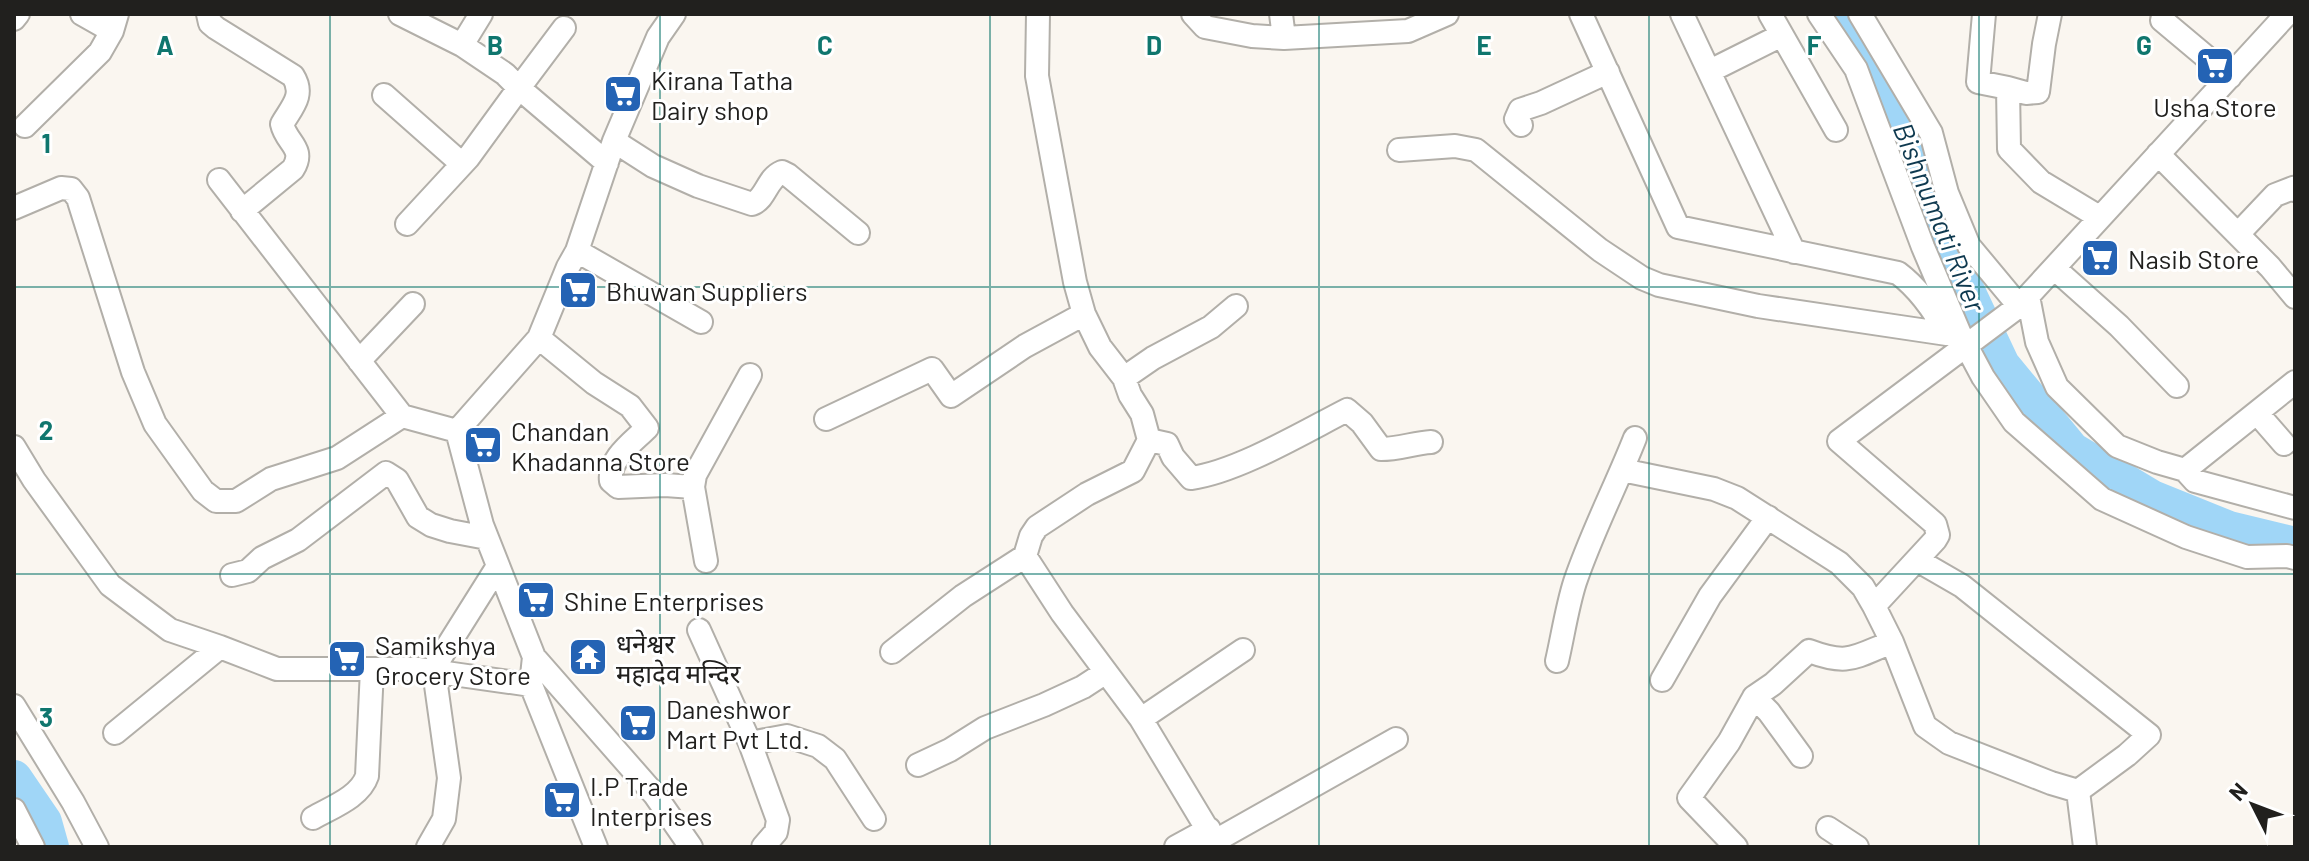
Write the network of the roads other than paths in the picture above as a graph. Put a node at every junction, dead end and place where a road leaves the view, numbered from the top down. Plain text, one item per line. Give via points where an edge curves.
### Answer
1 (18, 14) edge
2 (82, 14) edge
3 (208, 14) edge
4 (400, 14) edge
5 (481, 14) edge
6 (674, 14) edge
7 (1038, 14) edge
8 (1193, 14) edge
9 (1281, 14) edge
10 (1447, 14) edge
11 (1581, 14) edge
12 (1682, 14) edge
13 (1770, 14) edge
14 (1819, 14) edge
15 (1860, 14) edge
16 (1984, 14) edge
17 (2050, 14) edge
18 (2287, 14) edge
19 (14, 19) edge
20 (2162, 20) dead end
21 (114, 22) edge
22 (564, 28) dead end
23 (1782, 35) junction
24 (1284, 38) junction
25 (462, 45) junction
26 (1710, 71) junction
27 (1608, 72) junction
28 (2230, 77) junction
29 (519, 88) junction
30 (2008, 88) junction
31 (384, 95) dead end
32 (1521, 125) dead end
33 (25, 126) dead end
34 (1836, 130) dead end
35 (614, 141) junction
36 (1399, 150) dead end
37 (2158, 154) junction
38 (607, 163) junction
39 (462, 164) junction
40 (219, 180) dead end
41 (2295, 190) edge
42 (14, 208) edge
43 (242, 211) junction
44 (2099, 217) junction
45 (407, 224) dead end
46 (858, 233) dead end
47 (2238, 234) junction
48 (577, 251) junction
49 (1794, 252) junction
50 (2054, 268) junction
51 (2295, 297) edge
52 (2021, 303) junction
53 (413, 304) dead end
54 (1236, 306) dead end
55 (1084, 314) junction
56 (701, 322) dead end
57 (539, 338) junction
58 (1962, 339) junction
59 (359, 361) junction
60 (750, 375) dead end
61 (1124, 378) junction
62 (2295, 382) edge
63 (2177, 386) dead end
64 (2257, 413) junction
65 (402, 416) junction
66 (826, 419) dead end
67 (457, 431) junction
68 (1635, 438) dead end
69 (1149, 440) junction
70 (1431, 442) dead end
71 (2284, 444) dead end
72 (14, 447) edge
73 (1622, 470) junction
74 (2185, 470) junction
75 (693, 487) junction
76 (2295, 508) edge
77 (1768, 517) junction
78 (487, 538) junction
79 (1025, 556) junction
80 (2295, 558) edge
81 (1917, 560) junction
82 (706, 561) dead end
83 (498, 566) junction
84 (232, 575) dead end
85 (1874, 606) junction
86 (699, 630) dead end
87 (1892, 642) junction
88 (220, 647) junction
89 (1243, 650) dead end
90 (892, 652) dead end
91 (534, 657) junction
92 (1557, 661) dead end
93 (372, 669) junction
94 (433, 671) junction
95 (1106, 672) junction
96 (1662, 680) dead end
97 (531, 685) junction
98 (1754, 697) junction
99 (14, 706) edge
100 (1141, 719) junction
101 (115, 733) dead end
102 (1396, 739) dead end
103 (750, 743) junction
104 (1801, 756) dead end
105 (918, 765) dead end
106 (2078, 791) junction
107 (14, 810) edge
108 (313, 818) dead end
109 (874, 819) dead end
110 (1828, 828) dead end
111 (1214, 839) edge
112 (33, 847) edge
113 (97, 847) edge
114 (428, 847) edge
115 (596, 847) edge
116 (691, 847) edge
117 (763, 847) edge
118 (1176, 847) edge
119 (1736, 847) edge
120 (1857, 847) edge
121 (2085, 847) edge

1 - 19 street
2 - 21 street
3 - 43 street via 216,28 293,76 300,87 282,124 298,160
4 - 25 street
5 - 25 street
6 - 35 street via 658,37
7 - 55 street via 1037,76
8 - 24 street via 1205,27
9 - 24 street
10 - 24 street via 1408,31
11 - 27 street
12 - 26 street
13 - 23 street
14 - 58 street via 1856,69
15 - 52 street via 1931,133 1969,246
16 - 30 street via 1978,82
17 - 30 street via 2038,92
18 - 28 street
20 - 28 street
21 - 33 street via 100,52
22 - 29 street
23 - 26 street
23 - 34 street
25 - 29 street
26 - 49 street
27 - 32 street via 1520,110 1516,119
27 - 49 street via 1678,227
28 - 37 street
29 - 38 street
29 - 39 street
30 - 44 street via 2009,149 2041,182
31 - 39 street
35 - 38 street
35 - 46 street via 653,166 752,204 782,172
36 - 58 street via 1476,150 1600,250 1659,285
37 - 44 street
37 - 47 street
38 - 48 street
39 - 45 street
40 - 43 street
41 - 47 street via 2275,195
42 - 65 street via 61,188 71,189 78,198 133,372 155,424 216,501 236,501 271,479 337,458
43 - 59 street
44 - 50 street
47 - 51 street
48 - 56 street
48 - 57 street
49 - 58 street via 1898,273
50 - 52 street
50 - 63 street
52 - 58 street
52 - 74 street via 2057,387 2117,446
53 - 59 street
54 - 61 street via 1211,327
55 - 61 street
55 - 66 street via 951,396 932,369
57 - 67 street
57 - 75 street via 630,406 647,428 617,458 611,481 618,487
58 - 80 street via 2014,422 2102,499 2186,537 2247,557
58 - 81 street via 1839,441 1935,524 1938,535
59 - 65 street
60 - 75 street
61 - 69 street
62 - 64 street
64 - 71 street
64 - 74 street
65 - 67 street
67 - 78 street
68 - 73 street
69 - 70 street via 1167,444 1191,478 1243,461 1347,410 1381,449
69 - 79 street via 1133,471 1037,527
72 - 88 street via 110,585 170,630
73 - 77 street via 1714,489
73 - 92 street via 1574,585
74 - 76 street via 2195,481
75 - 82 street
77 - 85 street via 1839,563
77 - 96 street via 1710,596
78 - 83 street
78 - 84 street via 450,531 418,517 397,480 386,473 298,540
79 - 90 street
79 - 95 street
81 - 85 street
81 - 106 street via 1962,586 2149,735
83 - 91 street
83 - 94 street
85 - 87 street
86 - 103 street
87 - 98 street via 1844,661 1809,651
87 - 106 street via 1925,726 1949,743
88 - 93 street via 277,669
88 - 101 street
89 - 100 street
91 - 97 street
91 - 116 street via 655,795
93 - 94 street
93 - 108 street via 364,785
94 - 97 street
94 - 114 street via 449,778 444,819
95 - 100 street
95 - 105 street
97 - 115 street
98 - 104 street
98 - 119 street via 1689,798
99 - 113 street
100 - 111 street
102 - 111 street
103 - 109 street via 787,736 818,746 835,759
103 - 117 street via 778,820 776,832
106 - 121 street
107 - 112 street
110 - 120 street
111 - 118 street

